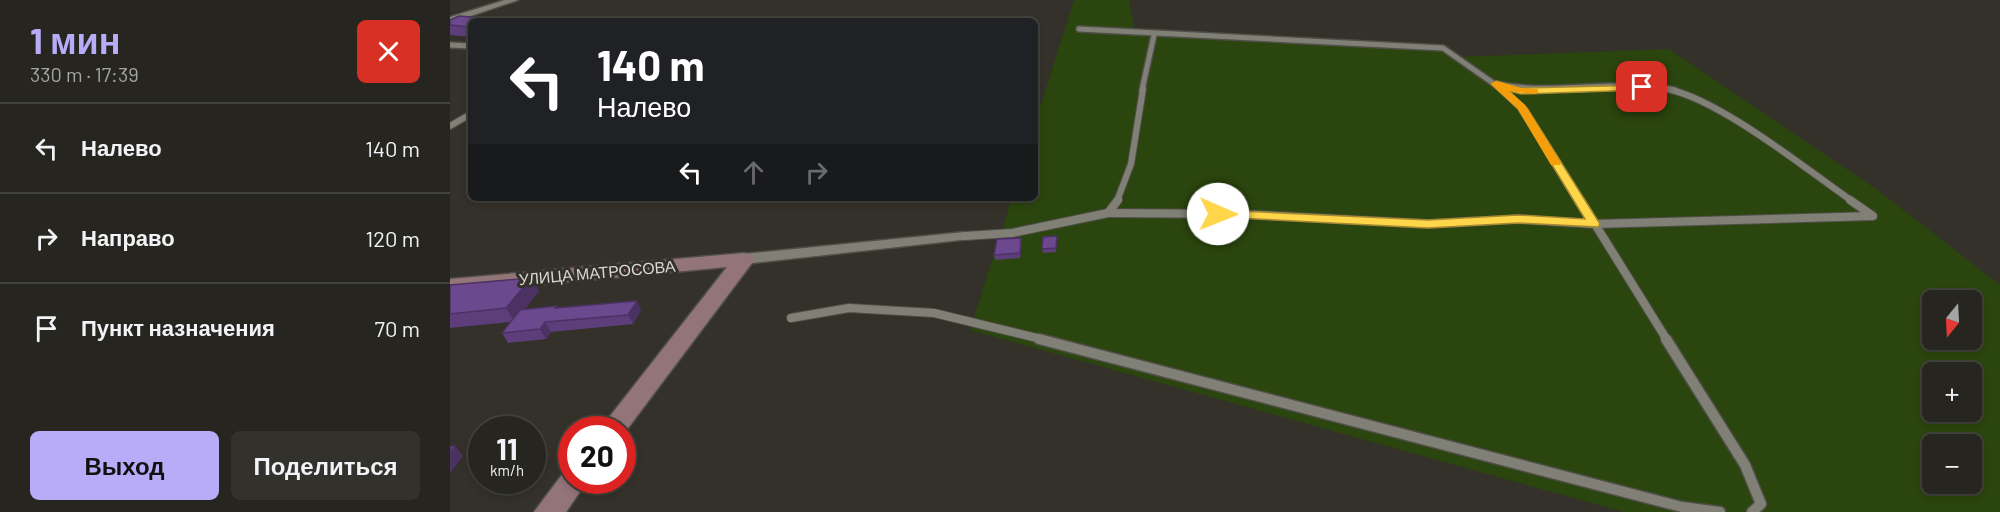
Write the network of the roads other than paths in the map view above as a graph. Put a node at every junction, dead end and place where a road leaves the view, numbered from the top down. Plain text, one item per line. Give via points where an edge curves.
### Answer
1 (514, 0) edge
2 (450, 20) edge
3 (1079, 29) dead end
4 (1154, 35) junction
5 (450, 45) edge
6 (468, 46) edge
7 (1496, 84) junction
8 (468, 116) edge
9 (450, 126) edge
10 (1107, 213) junction
11 (1594, 224) junction
12 (965, 236) joint
13 (744, 259) junction
14 (450, 286) edge
15 (791, 318) dead end
16 (623, 416) edge
17 (563, 494) edge
18 (549, 512) edge
19 (1720, 512) edge
20 (1752, 512) edge

1 - 2 street
3 - 4 lane
4 - 7 lane via 1443,48
4 - 10 lane via 1138,110 1131,170 1117,203
5 - 6 lane
7 - 11 lane via 1522,108
7 - 11 lane via 1521,91 1642,87 1682,92 1700,99 1778,149 1873,216
8 - 9 lane
10 - 11 lane via 1240,214 1428,224 1518,219
10 - 12 lane via 1012,233
11 - 20 lane via 1745,465 1761,504
12 - 13 street
13 - 14 street, УЛИЦА МАТРОСОВА
13 - 16 street
15 - 19 lane via 849,308 934,313 1682,507
17 - 18 street

